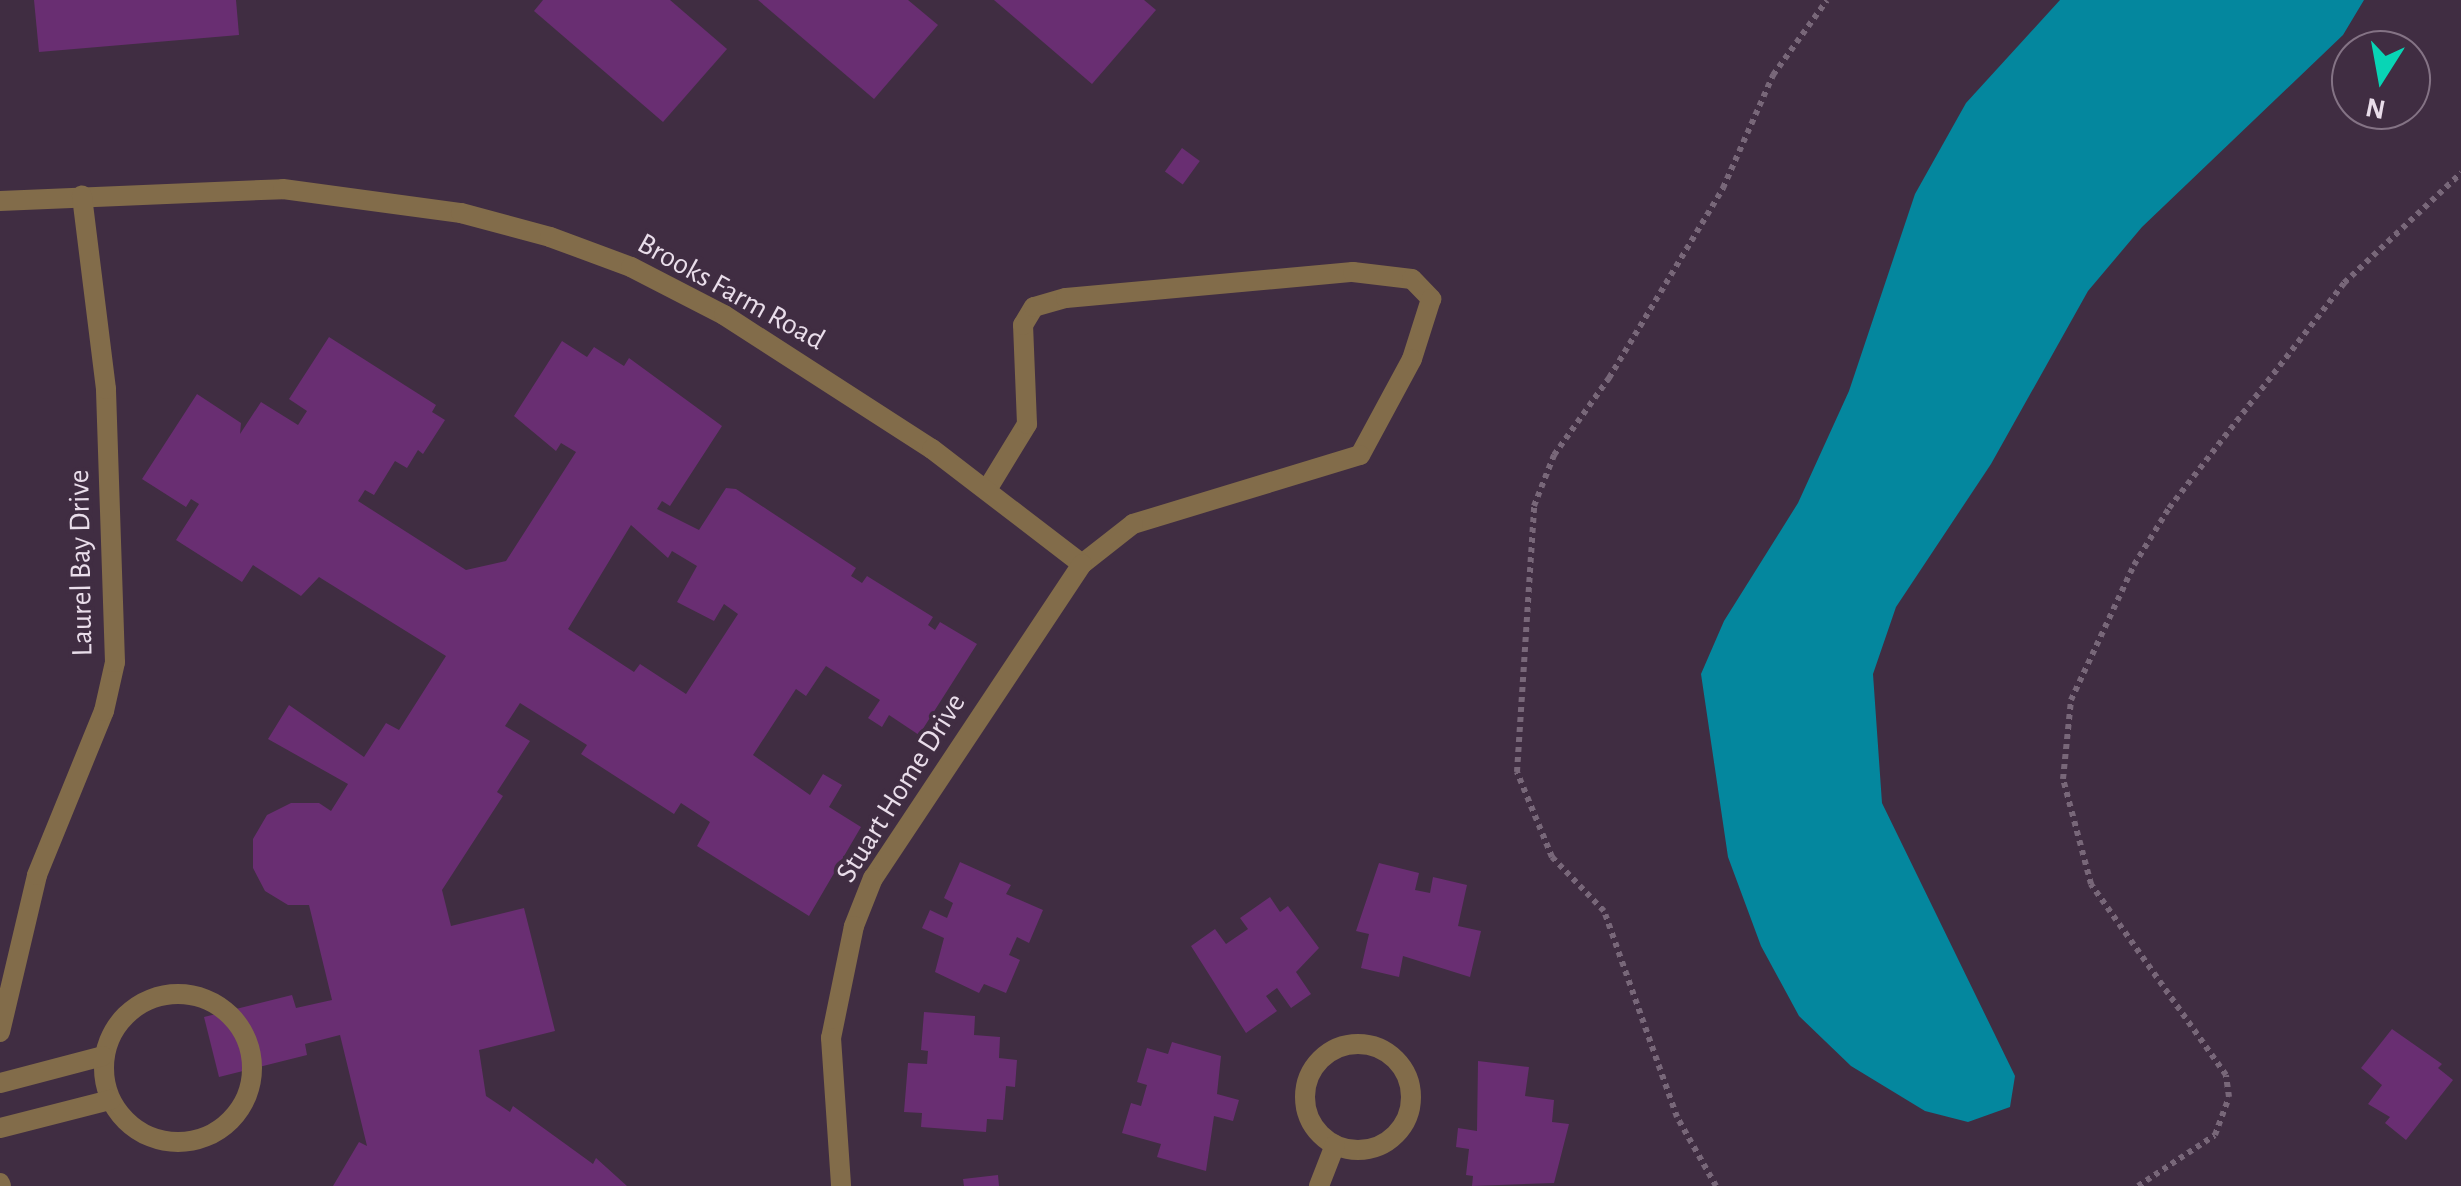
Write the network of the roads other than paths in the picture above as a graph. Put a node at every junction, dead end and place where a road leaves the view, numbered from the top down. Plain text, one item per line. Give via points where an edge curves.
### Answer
1 (82, 195) junction
2 (0, 201) edge
3 (988, 488) junction
4 (1082, 564) junction
5 (0, 1032) edge
6 (104, 1056) junction
7 (0, 1083) edge
8 (110, 1100) junction
9 (0, 1128) edge
10 (1335, 1145) junction
11 (841, 1186) edge
12 (1319, 1186) edge

1 - 2 street, Brooks Farm Road
1 - 3 street, Brooks Farm Road via 283,190 444,210 550,237 632,267 724,315
1 - 5 street, Laurel Bay Drive via 106,389 115,662 104,711 37,875
3 - 4 street, Brooks Farm Road
3 - 4 street, Stuart Home Drive via 1027,424 1023,325 1034,308 1066,298 1353,272 1412,279 1431,300 1412,360 1360,455 1133,524
4 - 11 street, Stuart Home Drive via 873,878 854,926 832,1038
6 - 7 street
6 - 8 street
6 - 8 street via 124,1015 165,994 211,1001 230,1014 250,1048 249,1092 237,1114 194,1141 144,1135
8 - 9 street
10 - 10 street via 1370,1149 1400,1130 1412,1098 1400,1064 1387,1052 1336,1048 1311,1072 1305,1105 1311,1122
10 - 12 street

